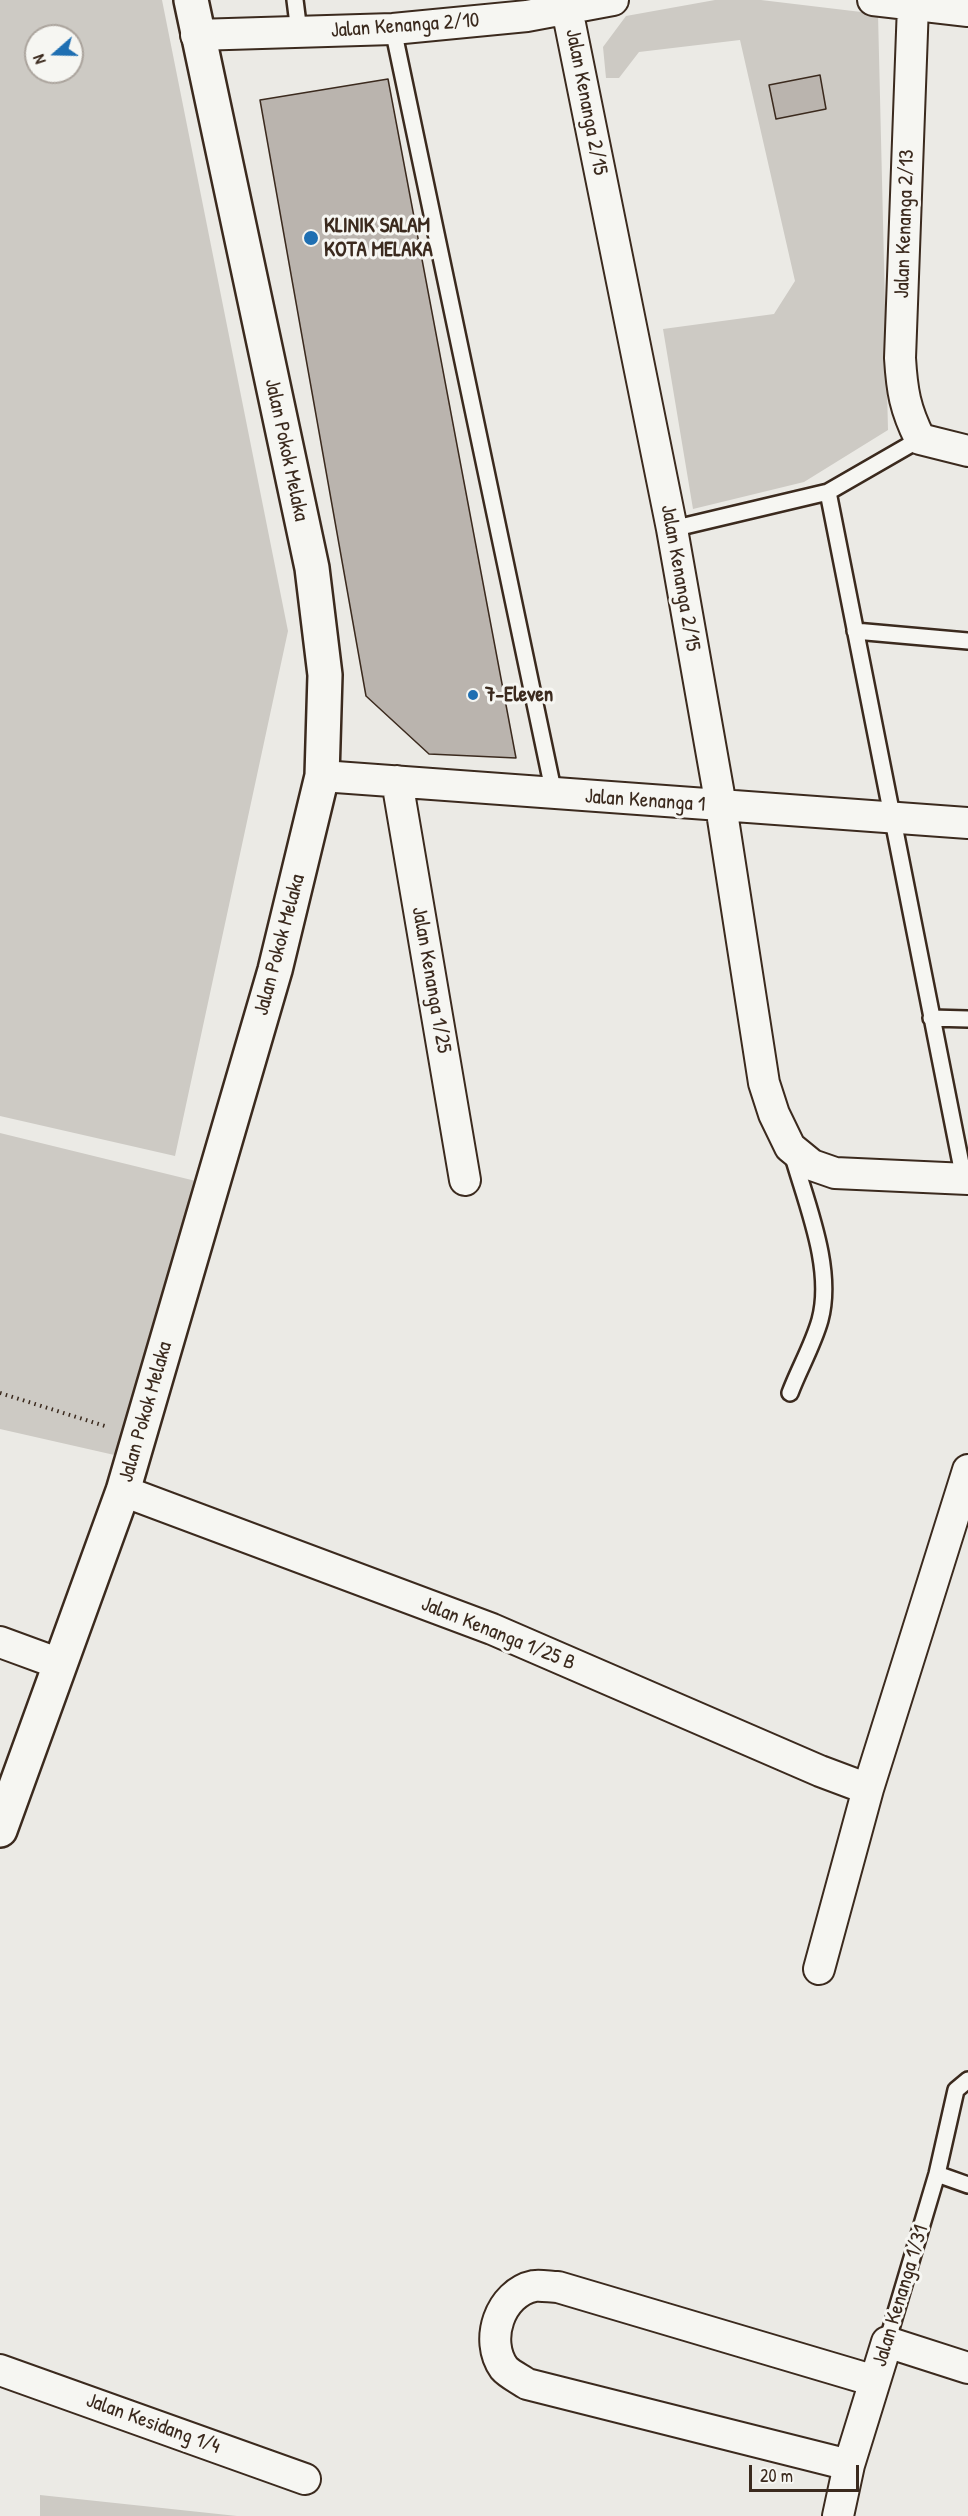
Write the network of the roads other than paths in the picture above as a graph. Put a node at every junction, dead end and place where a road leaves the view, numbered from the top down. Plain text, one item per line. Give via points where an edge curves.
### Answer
1 (190, 0) edge
2 (295, 0) edge
3 (613, 0) edge
4 (873, 0) edge
5 (878, 0) edge
6 (913, 5) junction
7 (526, 8) edge
8 (567, 9) junction
9 (968, 11) edge
10 (430, 13) edge
11 (393, 29) junction
12 (299, 32) junction
13 (196, 35) junction
14 (920, 439) junction
15 (968, 451) edge
16 (828, 492) junction
17 (672, 529) junction
18 (855, 631) junction
19 (968, 641) edge
20 (322, 776) junction
21 (397, 781) junction
22 (554, 794) junction
23 (720, 806) junction
24 (893, 817) junction
25 (968, 823) edge
26 (931, 1018) junction
27 (968, 1019) edge
28 (790, 1147) junction
29 (966, 1179) edge
30 (465, 1180) dead end
31 (790, 1393) dead end
32 (968, 1470) edge
33 (123, 1491) junction
34 (0, 1642) edge
35 (60, 1664) junction
36 (868, 1789) junction
37 (0, 1830) edge
38 (819, 1970) dead end
39 (968, 2080) edge
40 (937, 2174) junction
41 (968, 2185) edge
42 (887, 2342) junction
43 (968, 2368) edge
44 (0, 2370) edge
45 (875, 2381) junction
46 (849, 2465) junction
47 (305, 2479) dead end
48 (838, 2516) edge

1 - 13 street, Jalan Pokok Melaka
2 - 12 lane
3 - 8 street, Jalan Kenanga 2/10
4 - 5 street
5 - 6 street
6 - 9 street
6 - 14 street, Jalan Kenanga 2/13 via 900,358 908,415
7 - 8 street, Jalan Kenanga 2/10
7 - 10 street, Jalan Kenanga 2/10
8 - 17 street, Jalan Kenanga 2/15
10 - 11 street, Jalan Kenanga 2/10
11 - 12 street, Jalan Kenanga 2/10
11 - 22 lane
12 - 13 street, Jalan Kenanga 2/10
13 - 20 street, Jalan Pokok Melaka via 312,568 325,675
14 - 15 street
14 - 16 lane
16 - 17 lane
16 - 18 lane
17 - 23 street, Jalan Kenanga 2/15
18 - 19 lane
18 - 24 lane
20 - 21 street, Jalan Kenanga 1
20 - 33 street, Jalan Pokok Melaka via 275,970
21 - 22 street, Jalan Kenanga 1
21 - 30 street, Jalan Kenanga 1/25
22 - 23 street, Jalan Kenanga 1
23 - 24 street, Jalan Kenanga 1
23 - 28 street, Jalan Kenanga 2/15 via 764,1083
24 - 25 street, Jalan Kenanga 1
24 - 26 lane
26 - 27 lane
26 - 29 lane
28 - 29 street via 812,1165 835,1173
28 - 31 lane via 821,1256 824,1290 820,1320
32 - 36 street
33 - 35 street, Jalan Pokok Melaka
33 - 36 street, Jalan Kenanga 1/25 B via 492,1629
34 - 35 street
35 - 37 street, Jalan Pokok Melaka
36 - 38 street
39 - 40 lane, Jalan Kenanga 1/31 via 956,2090
40 - 41 lane
40 - 42 lane, Jalan Kenanga 1/31
42 - 43 street
42 - 45 street, Jalan Kenanga 1/31
44 - 47 street, Jalan Kesidang 1/4
45 - 46 street, Jalan Kenanga 1/31
45 - 46 street via 558,2287 535,2286 513,2296 499,2315 495,2347 505,2369 527,2384
46 - 48 street, Jalan Kenanga 1/31

